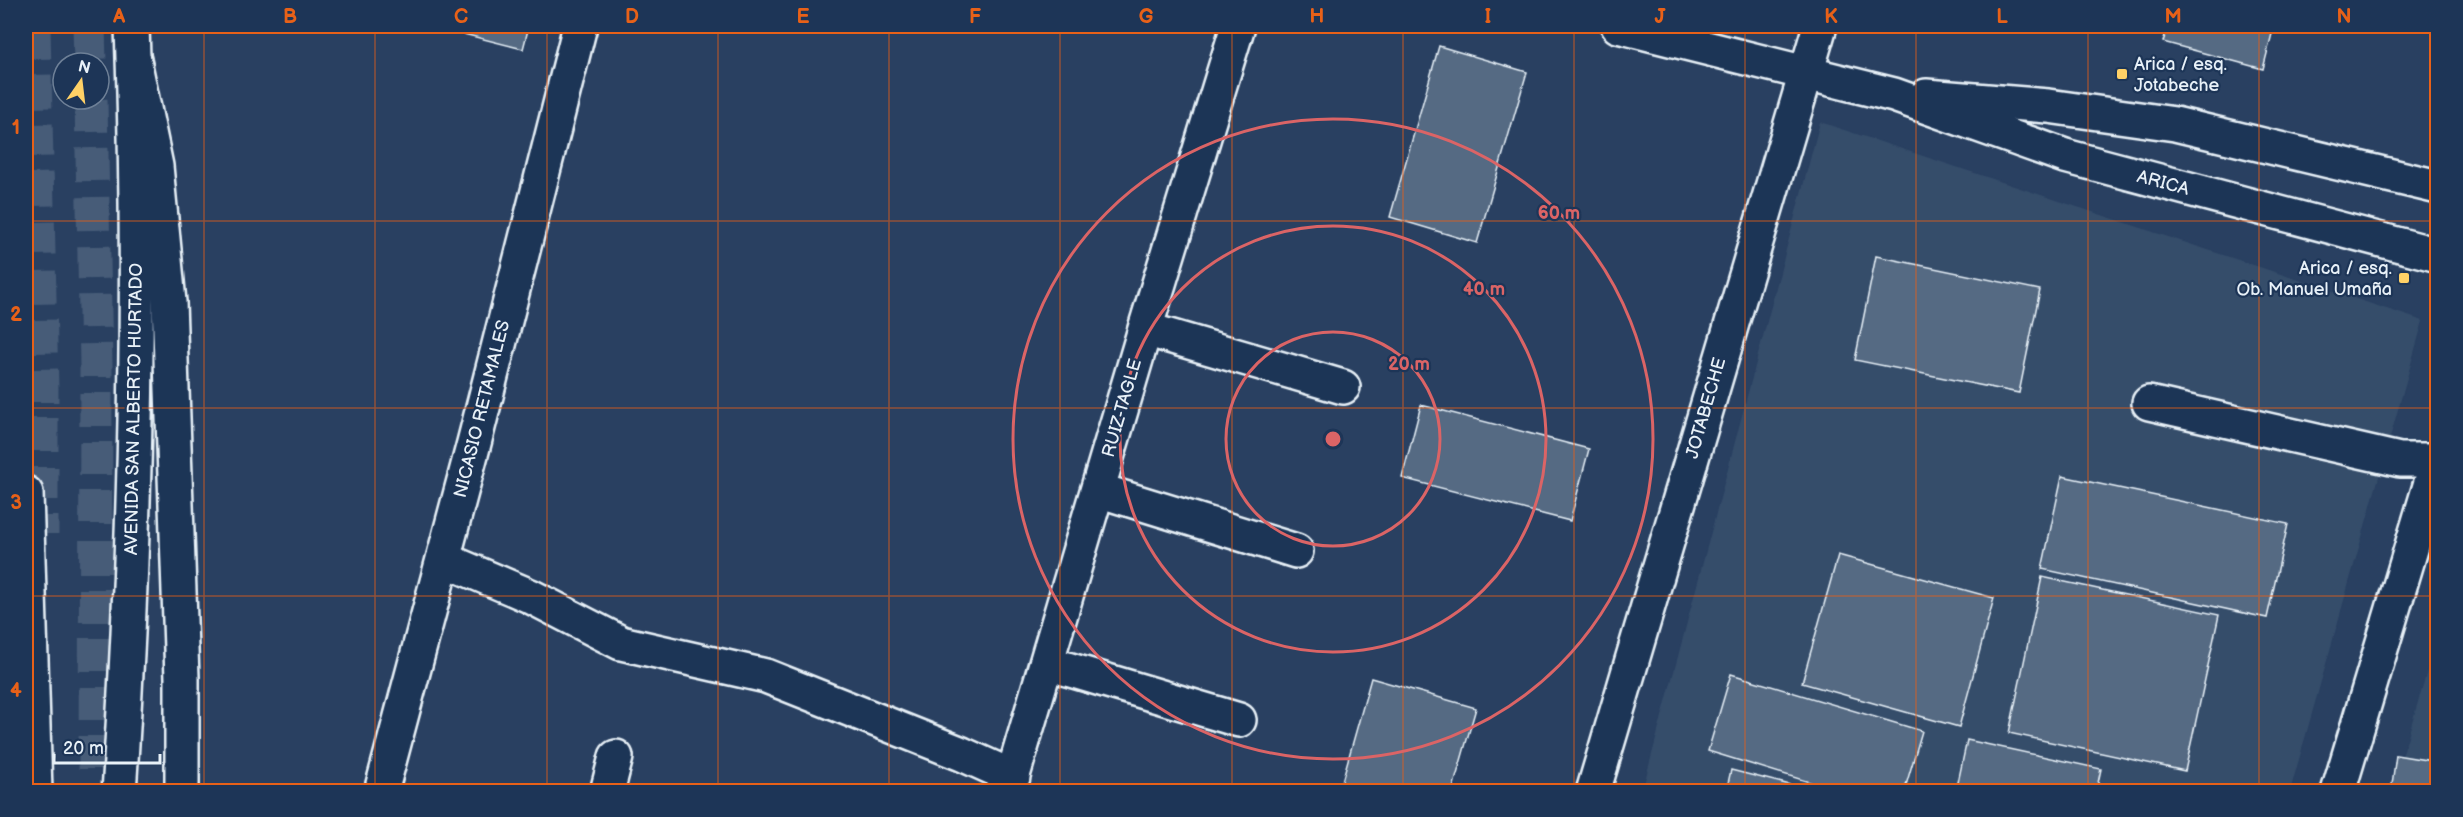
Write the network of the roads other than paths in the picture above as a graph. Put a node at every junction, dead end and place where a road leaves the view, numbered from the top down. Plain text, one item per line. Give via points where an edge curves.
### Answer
1 (132, 26) edge
2 (580, 26) edge
3 (1238, 26) edge
4 (1618, 26) edge
5 (1820, 26) edge
6 (134, 60) junction
7 (1805, 73) junction
8 (1894, 94) junction
9 (2438, 187) edge
10 (2438, 255) edge
11 (1145, 329) junction
12 (1343, 387) dead end
13 (2149, 403) dead end
14 (2437, 460) edge
15 (1098, 490) junction
16 (26, 494) edge
17 (26, 508) edge
18 (1296, 552) dead end
19 (443, 560) junction
20 (1047, 663) junction
21 (1239, 720) dead end
22 (30, 750) edge
23 (616, 757) dead end
24 (1011, 784) edge
25 (35, 792) edge
26 (119, 792) edge
27 (182, 792) edge
28 (381, 792) edge
29 (607, 792) edge
30 (1593, 792) edge
31 (2338, 792) edge

1 - 6 main road, AVENIDA SAN ALBERTO HURTADO
2 - 19 main road, NICASIO RETAMALES
3 - 11 main road, RUIZ-TAGLE
4 - 7 main road, ARICA
5 - 7 main road, JOTABECHE
6 - 26 main road, AVENIDA SAN ALBERTO HURTADO via 135,422
6 - 27 main road via 156,166 168,291 182,678
7 - 8 main road, ARICA
7 - 30 main road, JOTABECHE
8 - 9 main road, ARICA via 2048,106 2175,124
8 - 10 main road, ARICA via 2065,156
11 - 12 main road
11 - 15 main road, RUIZ-TAGLE
13 - 14 main road via 2400,459
14 - 31 main road
15 - 18 main road
15 - 20 main road, RUIZ-TAGLE
16 - 17 main road
17 - 22 main road
19 - 24 main road via 530,596 621,644 766,676 962,753
19 - 28 main road, NICASIO RETAMALES
20 - 21 main road
20 - 24 main road, RUIZ-TAGLE
22 - 25 main road
23 - 29 main road

